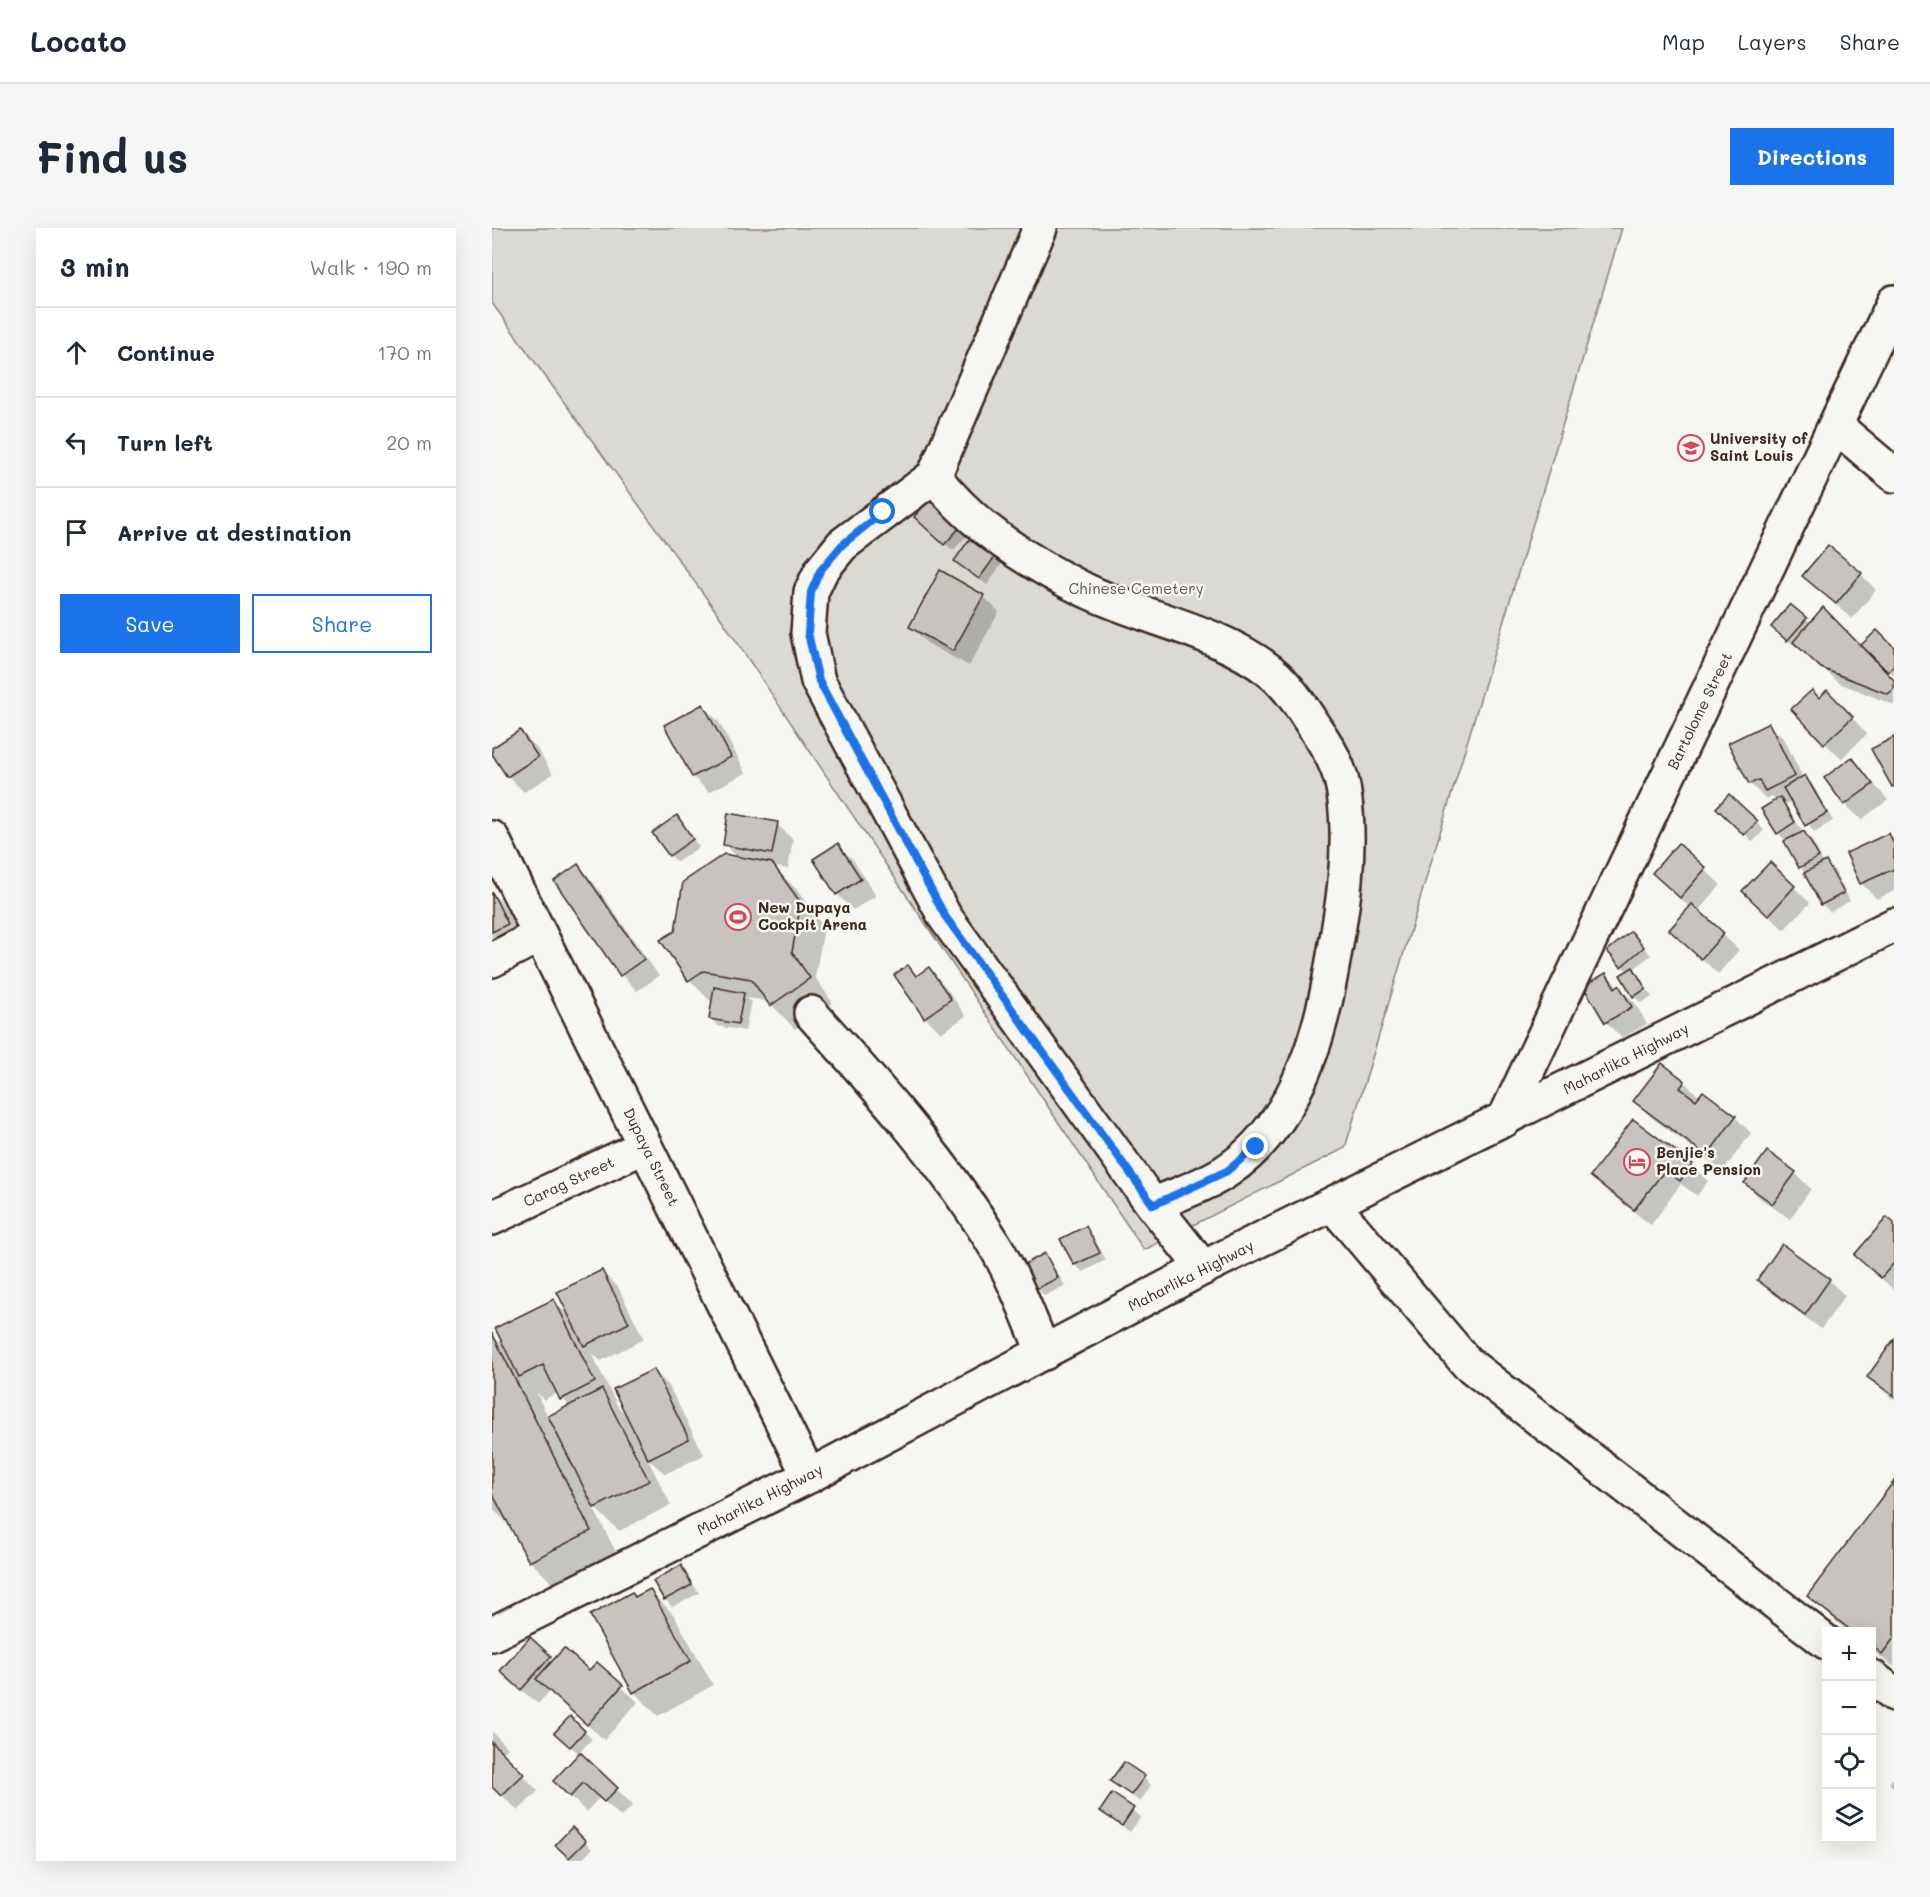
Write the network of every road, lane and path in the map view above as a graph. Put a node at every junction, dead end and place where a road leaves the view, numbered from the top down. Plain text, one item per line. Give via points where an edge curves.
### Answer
1 (1040, 228) edge
2 (1894, 302) edge
3 (1836, 426) junction
4 (1894, 474) edge
5 (934, 476) junction
6 (492, 838) edge
7 (1894, 925) edge
8 (540, 935) junction
9 (492, 960) edge
10 (810, 1013) dead end
11 (1504, 1120) junction
12 (645, 1146) junction
13 (1333, 1204) junction
14 (1153, 1205) junction
15 (492, 1218) edge
16 (1203, 1268) junction
17 (1044, 1353) junction
18 (809, 1476) junction
19 (492, 1634) edge
20 (1822, 1638) edge
21 (1876, 1680) edge
22 (1894, 1694) edge

1 - 5 main road
2 - 3 main road, Bartolome Street
3 - 4 main road
3 - 11 main road, Bartolome Street
5 - 14 main road via 842,545 820,571 811,592 808,633 819,681 945,916
5 - 14 main road via 968,515 1024,557 1087,591 1225,645 1270,672 1304,710 1332,753 1341,782 1347,858 1327,995 1310,1054 1281,1116 1256,1147 1227,1171
6 - 8 main road, Dupaya Street
7 - 11 main road, Maharlika Highway
8 - 9 main road
8 - 12 main road, Dupaya Street
10 - 17 main road via 896,1108 953,1180 998,1251
11 - 13 main road, Maharlika Highway
12 - 15 main road, Carag Street
12 - 18 main road, Dupaya Street
13 - 16 main road, Maharlika Highway
13 - 20 main road via 1467,1363
14 - 16 main road
16 - 17 main road, Maharlika Highway
17 - 18 main road, Maharlika Highway
18 - 19 main road, Maharlika Highway
21 - 22 main road

